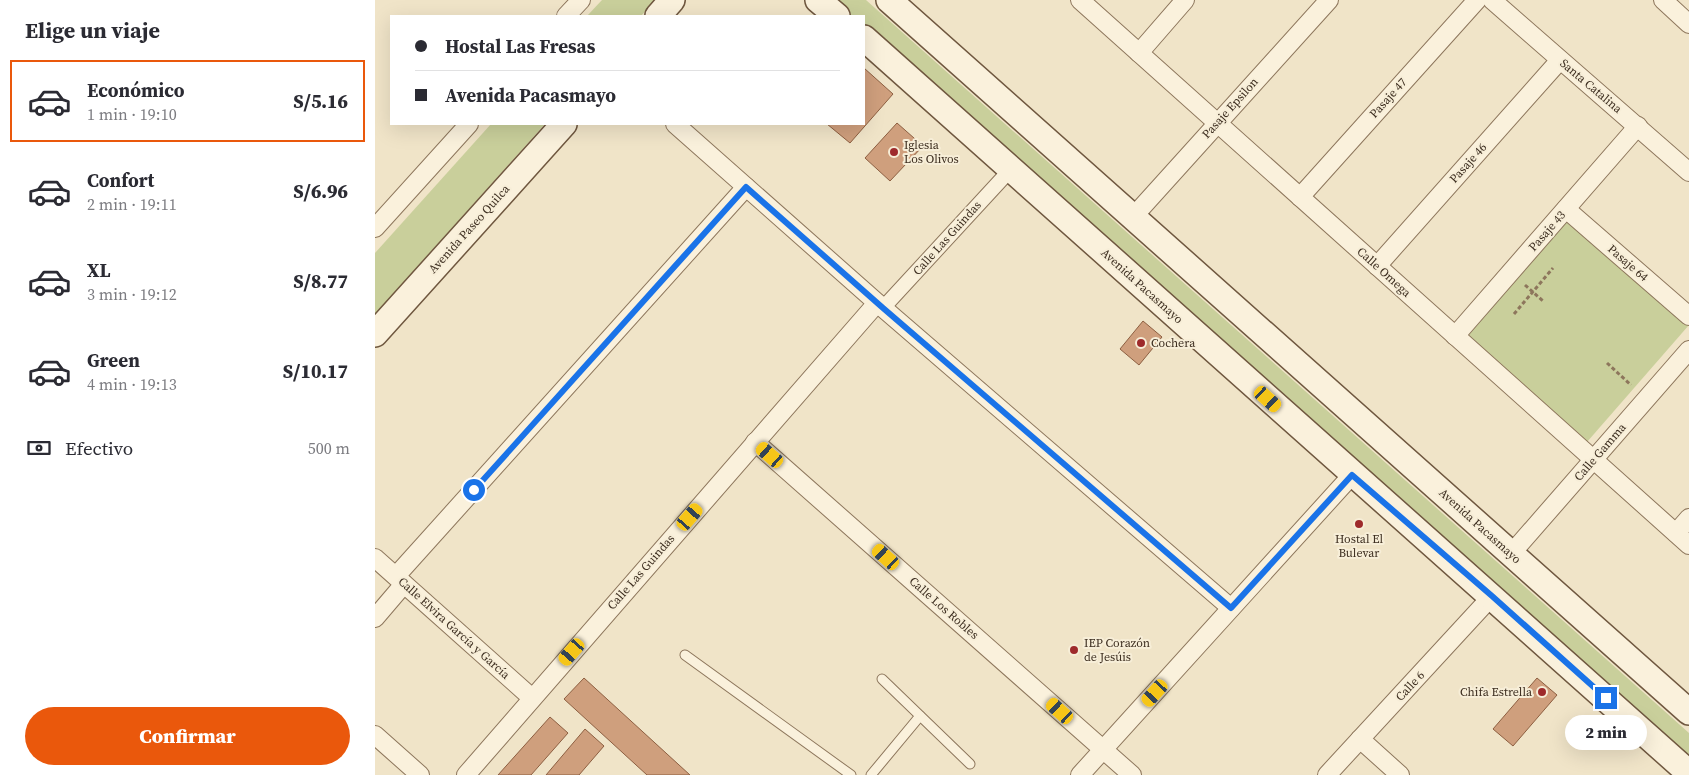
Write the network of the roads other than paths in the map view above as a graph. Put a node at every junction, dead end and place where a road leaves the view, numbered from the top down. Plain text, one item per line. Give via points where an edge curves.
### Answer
1 (581, 0) edge
2 (671, 0) edge
3 (818, 0) edge
4 (889, 0) edge
5 (1080, 0) edge
6 (1185, 0) edge
7 (1329, 0) edge
8 (1477, 0) edge
9 (1492, 0) edge
10 (1663, 0) edge
11 (567, 15) edge
12 (659, 15) edge
13 (836, 15) edge
14 (1689, 24) edge
15 (865, 39) edge
16 (1139, 53) junction
17 (1560, 60) junction
18 (1217, 123) junction
19 (468, 125) edge
20 (563, 125) edge
21 (676, 125) edge
22 (1638, 126) junction
23 (1011, 168) junction
24 (1689, 172) edge
25 (746, 187) junction
26 (1300, 197) junction
27 (1566, 209) junction
28 (1133, 217) junction
29 (375, 228) edge
30 (1377, 266) junction
31 (880, 306) junction
32 (1689, 316) edge
33 (375, 334) edge
34 (1455, 336) junction
35 (1689, 350) edge
36 (755, 442) junction
37 (1594, 460) junction
38 (1352, 475) junction
39 (1689, 518) edge
40 (1676, 533) junction
41 (1689, 545) edge
42 (1511, 554) junction
43 (375, 558) edge
44 (400, 580) junction
45 (1492, 596) junction
46 (1231, 608) junction
47 (375, 618) edge
48 (685, 655) dead end
49 (882, 679) dead end
50 (532, 698) junction
51 (1689, 712) edge
52 (920, 716) junction
53 (375, 735) edge
54 (1360, 739) junction
55 (1103, 750) junction
56 (970, 764) dead end
57 (1689, 773) edge
58 (420, 775) edge
59 (466, 775) edge
60 (851, 775) edge
61 (871, 775) edge
62 (1080, 775) edge
63 (1132, 775) edge
64 (1327, 775) edge
65 (1400, 775) edge

1 - 11 street
2 - 12 main road
3 - 13 main road
4 - 28 main road, Avenida Pacasmayo
5 - 16 street, Calle Omega
6 - 16 street
7 - 18 street, Pasaje Epsilon
8 - 26 street, Pasaje 47
9 - 17 street, Santa Catalina
10 - 14 street
15 - 23 main road, Avenida Pacasmayo
16 - 18 street, Calle Omega
17 - 22 street, Santa Catalina
17 - 30 street, Pasaje 46
18 - 26 street, Calle Omega
18 - 28 street, Pasaje Epsilon
19 - 29 street
20 - 33 main road, Avenida Paseo Quilca
21 - 25 street
22 - 24 street, Santa Catalina
22 - 27 street, Pasaje 43
23 - 31 street, Calle Las Guindas
23 - 38 main road, Avenida Pacasmayo
25 - 31 street
25 - 44 street
26 - 30 street, Calle Omega
27 - 32 street, Pasaje 64
27 - 34 street, Pasaje 43
28 - 42 main road, Avenida Pacasmayo
30 - 34 street, Calle Omega
31 - 36 street, Calle Las Guindas
31 - 46 street
34 - 37 street, Calle Omega
35 - 37 street, Calle Gamma
36 - 50 street, Calle Las Guindas
36 - 55 street, Calle Los Robles
37 - 40 street, Calle Omega
37 - 42 street, Calle Gamma
38 - 45 main road, Avenida Pacasmayo
38 - 46 street
39 - 40 street
40 - 41 street, Calle Omega
42 - 51 main road, Avenida Pacasmayo
43 - 44 street, Calle Elvira García y García
44 - 47 street
44 - 50 street, Calle Elvira García y García
45 - 54 street, Calle 6
45 - 57 main road, Avenida Pacasmayo
46 - 55 street
48 - 60 lane
49 - 52 lane
50 - 59 street, Calle Las Guindas
52 - 56 lane
52 - 61 lane
53 - 58 street
54 - 64 street, Calle 6
54 - 65 street
55 - 62 street
55 - 63 street, Calle Los Robles

